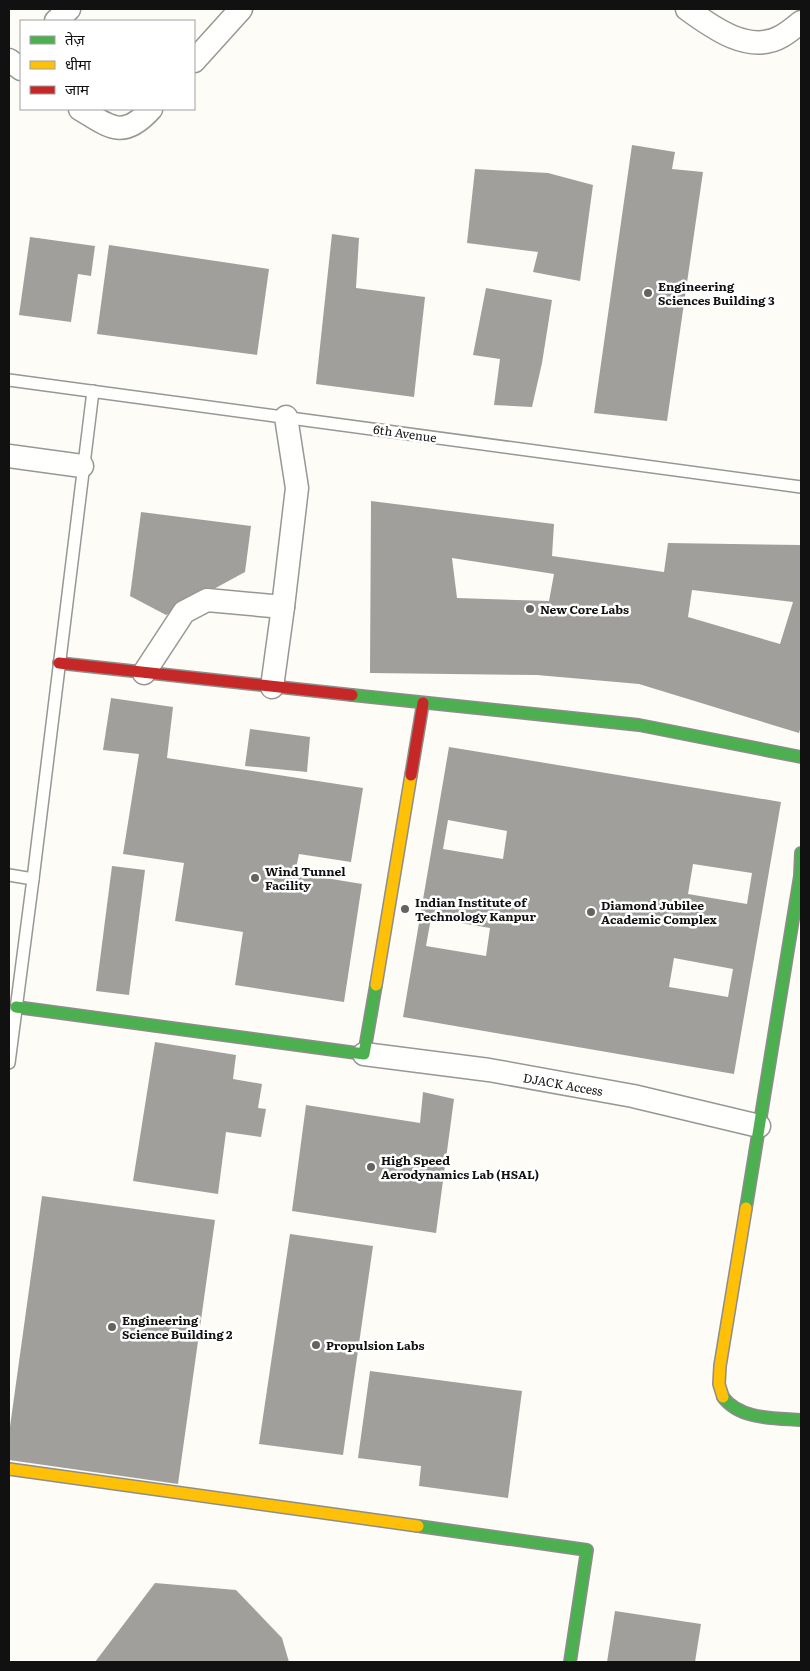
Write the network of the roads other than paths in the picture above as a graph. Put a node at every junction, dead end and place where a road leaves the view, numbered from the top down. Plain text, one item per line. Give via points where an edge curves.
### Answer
1 (69, 9) edge
2 (240, 9) edge
3 (687, 9) edge
4 (57, 20) edge
5 (801, 22) edge
6 (9, 60) edge
7 (195, 60) edge
8 (20, 68) edge
9 (82, 110) edge
10 (150, 110) edge
11 (9, 380) edge
12 (93, 391) junction
13 (286, 417) junction
14 (9, 456) edge
15 (82, 466) junction
16 (801, 486) edge
17 (283, 607) junction
18 (60, 663) junction
19 (144, 673) junction
20 (272, 687) junction
21 (423, 702) junction
22 (801, 757) edge
23 (801, 854) edge
24 (9, 876) edge
25 (33, 879) junction
26 (16, 1007) junction
27 (364, 1054) junction
28 (9, 1063) edge
29 (759, 1126) junction
30 (801, 1420) edge
31 (9, 1469) edge
32 (570, 1662) edge

1 - 4 street
2 - 7 street
3 - 5 street via 709,25 744,41 763,43 781,36
6 - 8 street
9 - 10 street via 110,127 123,129
11 - 12 lane, 6th Avenue
12 - 13 lane, 6th Avenue
12 - 15 lane
13 - 16 lane, 6th Avenue
13 - 17 street via 297,488
14 - 15 street
15 - 18 lane
17 - 19 street via 207,600 184,612
17 - 20 street
18 - 19 street
18 - 25 lane
19 - 20 street
20 - 21 street
21 - 22 street via 639,724
21 - 27 street
23 - 29 street
24 - 25 lane
25 - 26 lane
26 - 27 street
26 - 28 lane
27 - 29 street, DJACK Access via 509,1074 633,1096
29 - 30 street via 722,1353 720,1390 729,1407 750,1415
31 - 32 street via 587,1550

